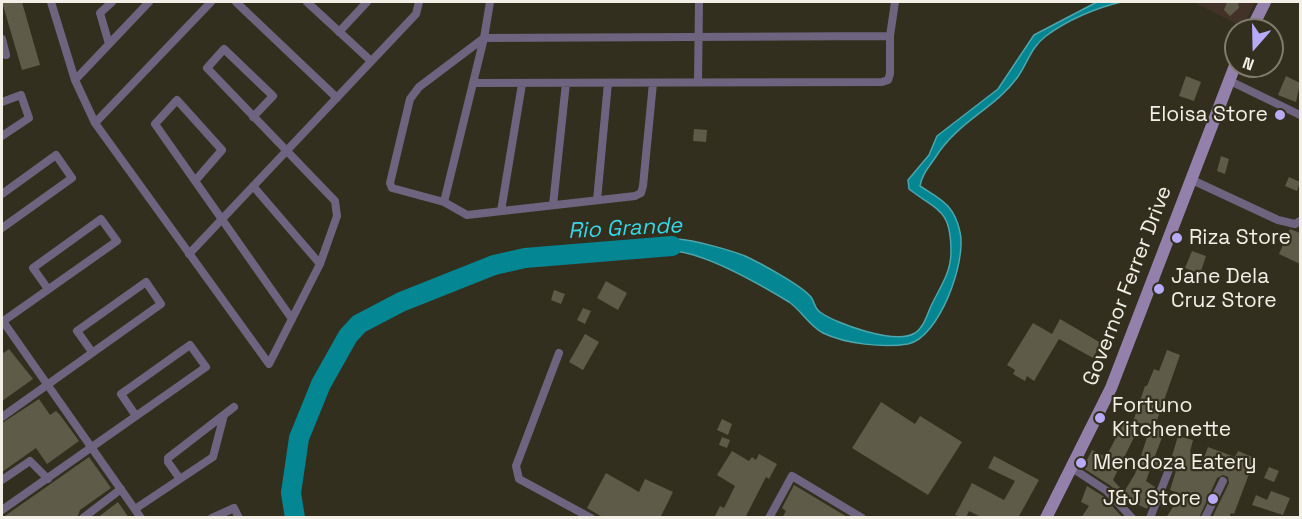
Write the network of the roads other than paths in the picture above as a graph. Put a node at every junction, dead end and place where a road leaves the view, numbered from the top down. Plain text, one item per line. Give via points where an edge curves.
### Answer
1 (51, 2) edge
2 (112, 2) edge
3 (149, 2) edge
4 (211, 2) edge
5 (236, 2) edge
6 (308, 2) edge
7 (367, 2) edge
8 (419, 2) edge
9 (490, 2) edge
10 (699, 2) edge
11 (895, 2) edge
12 (1265, 2) edge
13 (1257, 18) edge
14 (339, 32) junction
15 (890, 36) junction
16 (698, 37) junction
17 (484, 38) junction
18 (2, 39) edge
19 (109, 44) junction
20 (6, 55) dead end
21 (371, 61) junction
22 (75, 80) junction
23 (1228, 80) joint
24 (698, 82) junction
25 (473, 83) junction
26 (566, 83) junction
27 (608, 83) junction
28 (653, 83) junction
29 (522, 84) junction
30 (337, 98) junction
31 (2, 102) edge
32 (1300, 116) edge
33 (253, 117) junction
34 (94, 123) junction
35 (2, 136) edge
36 (286, 151) junction
37 (1190, 179) junction
38 (195, 181) junction
39 (254, 186) junction
40 (2, 194) edge
41 (597, 200) junction
42 (444, 202) junction
43 (553, 205) junction
44 (501, 211) junction
45 (222, 219) junction
46 (1300, 221) edge
47 (2, 225) edge
48 (189, 254) junction
49 (320, 264) junction
50 (48, 289) junction
51 (292, 319) junction
52 (2, 321) edge
53 (92, 352) junction
54 (559, 353) dead end
55 (47, 384) junction
56 (234, 407) dead end
57 (224, 415) junction
58 (136, 416) junction
59 (2, 417) edge
60 (92, 447) junction
61 (1172, 462) dead end
62 (1072, 468) junction
63 (48, 478) junction
64 (180, 479) junction
65 (2, 480) edge
66 (1223, 482) dead end
67 (121, 489) junction
68 (135, 509) junction
69 (2, 510) edge
70 (857, 516) edge
71 (83, 518) edge
72 (141, 518) edge
73 (213, 518) edge
74 (239, 518) edge
75 (591, 518) edge
76 (769, 518) edge
77 (1046, 518) edge
78 (1132, 518) edge
79 (1150, 518) edge
80 (1205, 518) edge

1 - 22 street
2 - 19 street via 100,13
3 - 19 street
4 - 34 street
5 - 30 street
6 - 14 street
7 - 14 street
8 - 21 street via 416,14
9 - 17 street
10 - 16 street
11 - 15 street
12 - 13 main road
14 - 21 street
15 - 16 street
15 - 24 street via 890,74 882,82
16 - 17 street
16 - 24 street
17 - 25 street
17 - 42 street via 419,87 410,99 390,183 395,191
18 - 20 street
19 - 22 street
21 - 30 street
22 - 34 street
23 - 32 street
23 - 37 main road, Governor Ferrer Drive
24 - 28 street
25 - 29 street
25 - 42 street
26 - 27 street
26 - 29 street
26 - 43 street
27 - 28 street
27 - 41 street
28 - 41 street via 641,193
29 - 44 street
30 - 36 street
31 - 35 street via 21,95 29,117
33 - 33 street via 273,96 224,50 207,68
33 - 36 street
34 - 48 street
36 - 39 street
36 - 49 street via 335,201 337,216
37 - 46 street via 1278,220 1296,224
37 - 62 main road, Governor Ferrer Drive via 1111,388
38 - 38 street via 155,124 177,100 222,150
38 - 45 street
39 - 45 street
39 - 49 street
40 - 47 street via 56,155 72,178
41 - 43 street
42 - 44 street via 467,215
43 - 44 street
45 - 48 street
45 - 51 street
48 - 51 street via 269,364
49 - 51 street
50 - 50 street via 117,241 101,219 33,268
50 - 52 street
52 - 55 street
53 - 53 street via 161,304 146,282 77,330
53 - 55 street
54 - 75 street via 515,473 519,479
55 - 59 street
55 - 60 street
56 - 57 street
57 - 64 street via 213,457
57 - 64 street via 168,458
58 - 58 street via 206,367 190,345 121,394
58 - 60 street
60 - 63 street
60 - 67 street
61 - 79 street
62 - 77 main road, Governor Ferrer Drive
62 - 78 street via 1107,491
63 - 65 street via 30,461
63 - 69 street
64 - 68 street
66 - 80 street
67 - 68 street
67 - 71 street
68 - 72 street
70 - 76 street via 792,476
73 - 74 street via 234,508

